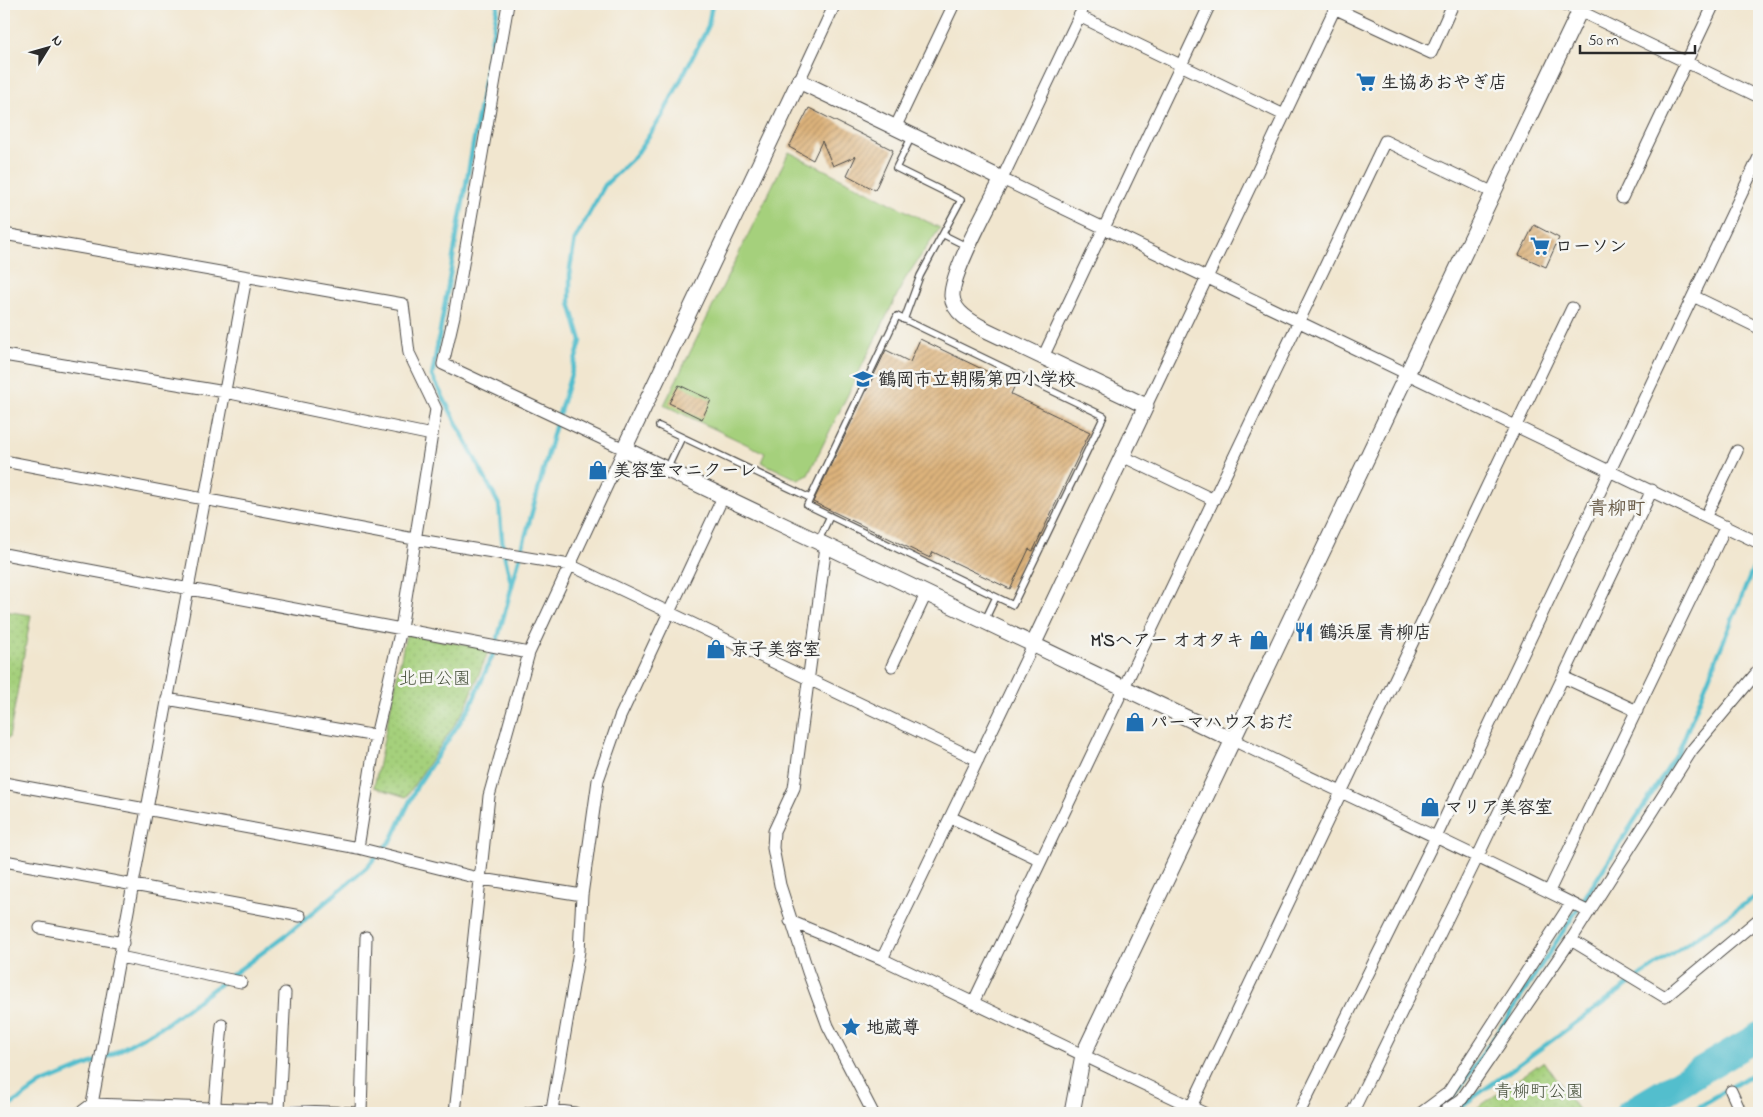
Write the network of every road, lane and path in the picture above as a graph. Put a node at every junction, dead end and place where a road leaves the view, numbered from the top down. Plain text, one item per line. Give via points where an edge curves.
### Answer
1 (508, 4) edge
2 (836, 4) edge
3 (954, 4) edge
4 (1085, 4) edge
5 (1210, 4) edge
6 (1453, 4) edge
7 (1565, 4) edge
8 (1714, 4) edge
9 (1336, 6) edge
10 (1581, 7) edge
11 (1079, 16) junction
12 (1686, 62) junction
13 (1181, 65) junction
14 (799, 81) junction
15 (1759, 97) edge
16 (1284, 115) junction
17 (896, 128) junction
18 (912, 136) junction
19 (1759, 157) edge
20 (1002, 179) junction
21 (1494, 193) junction
22 (1622, 198) dead end
23 (1104, 228) junction
24 (4, 234) edge
25 (944, 235) junction
26 (969, 248) junction
27 (1207, 276) junction
28 (246, 278) junction
29 (1693, 296) junction
30 (1572, 308) dead end
31 (904, 320) junction
32 (1299, 321) junction
33 (1759, 328) edge
34 (4, 355) edge
35 (1043, 357) junction
36 (1408, 373) junction
37 (224, 392) junction
38 (1146, 406) junction
39 (1516, 425) junction
40 (659, 426) dead end
41 (432, 435) junction
42 (682, 437) junction
43 (624, 449) junction
44 (1737, 451) dead end
45 (1122, 456) junction
46 (4, 461) edge
47 (667, 470) junction
48 (1610, 470) junction
49 (1652, 490) junction
50 (723, 497) junction
51 (205, 498) junction
52 (810, 498) junction
53 (1214, 500) junction
54 (830, 516) junction
55 (1706, 516) junction
56 (1726, 526) junction
57 (414, 539) junction
58 (1759, 543) edge
59 (822, 544) junction
60 (4, 554) edge
61 (570, 565) junction
62 (187, 587) junction
63 (926, 594) junction
64 (996, 597) junction
65 (670, 612) junction
66 (984, 621) junction
67 (401, 628) junction
68 (1033, 645) junction
69 (529, 653) junction
70 (892, 666) dead end
71 (1759, 670) edge
72 (1563, 677) junction
73 (809, 680) junction
74 (1125, 688) junction
75 (167, 699) junction
76 (1637, 711) junction
77 (376, 736) junction
78 (1233, 740) junction
79 (978, 760) junction
80 (4, 783) edge
81 (1341, 793) junction
82 (147, 808) junction
83 (950, 817) junction
84 (1436, 837) junction
85 (358, 848) junction
86 (1478, 856) junction
87 (1040, 860) junction
88 (10, 862) dead end
89 (482, 878) junction
90 (134, 885) junction
91 (1549, 891) junction
92 (582, 895) junction
93 (1571, 903) junction
94 (1589, 912) junction
95 (300, 916) dead end
96 (1759, 919) edge
97 (790, 921) junction
98 (40, 928) dead end
99 (366, 937) dead end
100 (1571, 940) junction
101 (123, 943) junction
102 (120, 958) junction
103 (882, 959) junction
104 (241, 982) dead end
105 (284, 993) dead end
106 (973, 1003) junction
107 (222, 1024) dead end
108 (1083, 1056) junction
109 (1731, 1091) dead end
110 (92, 1104) junction
111 (1191, 1107) junction
112 (279, 1110) junction
113 (552, 1110) junction
114 (214, 1111) edge
115 (303, 1112) edge
116 (80, 1113) edge
117 (360, 1113) edge
118 (455, 1113) edge
119 (528, 1113) edge
120 (575, 1113) edge
121 (873, 1113) edge
122 (1072, 1113) edge
123 (1204, 1113) edge
124 (1299, 1113) edge
125 (1352, 1113) edge
126 (1421, 1113) edge
127 (1442, 1113) edge
128 (1741, 1113) edge

1 - 43 street via 443,364
2 - 14 street
3 - 17 street
4 - 11 street
5 - 13 street
6 - 9 street via 1431,53
7 - 10 street
8 - 12 street
9 - 16 street
10 - 12 street
10 - 21 street
11 - 13 street
11 - 20 street
12 - 15 street
12 - 22 street
13 - 16 street
13 - 23 street
14 - 17 street
14 - 43 street
16 - 27 street
17 - 18 street
18 - 20 street
18 - 25 lane via 896,168 961,200
19 - 29 street
20 - 23 street
20 - 26 street
21 - 32 street via 1385,141
21 - 36 street
23 - 27 street
23 - 35 street
24 - 28 street
25 - 26 lane
25 - 31 lane via 920,276
26 - 35 street via 954,284 952,297 958,309 974,323
27 - 32 street
27 - 38 street
28 - 37 street
28 - 41 street via 403,304 409,353 436,409
29 - 33 street
29 - 48 street
30 - 39 street
31 - 52 lane via 896,316
31 - 64 lane via 1104,416 1013,605
32 - 36 street
32 - 53 street
34 - 37 street
35 - 38 street
36 - 39 street
36 - 78 street
37 - 41 street
37 - 51 street
38 - 45 street
39 - 48 street
39 - 81 street
40 - 42 lane
41 - 57 street
42 - 47 lane
42 - 52 lane
43 - 47 street
43 - 61 street
44 - 55 street
45 - 53 street
45 - 68 street
46 - 51 street
47 - 50 street
48 - 49 street
48 - 84 street
49 - 55 street
49 - 72 street
50 - 59 street
50 - 65 street
51 - 57 street
51 - 62 street
52 - 54 lane via 807,505
53 - 74 street
54 - 59 lane
54 - 64 lane
55 - 56 street
56 - 58 street
56 - 76 street
57 - 61 street
57 - 67 street
59 - 63 street
59 - 73 street
60 - 62 street
61 - 65 street
61 - 69 street
62 - 67 street
62 - 75 street
63 - 66 street
63 - 70 street
64 - 66 lane
65 - 73 street
65 - 92 street via 620,718 598,780
66 - 68 street
67 - 69 street
67 - 77 street
68 - 74 street
68 - 79 street
69 - 89 street via 489,796
71 - 94 street via 1692,750
72 - 76 street
72 - 86 street
73 - 79 street
73 - 97 street via 794,788 774,831 772,848
74 - 78 street
74 - 87 street
75 - 77 street
75 - 82 street
76 - 91 street
77 - 85 street
78 - 81 street
78 - 108 street
79 - 83 street
80 - 82 street
81 - 84 street
81 - 111 street
82 - 85 street
82 - 90 street
83 - 87 street
83 - 103 street
84 - 86 street
84 - 124 street
85 - 89 street
86 - 91 street
86 - 125 street
87 - 106 street
88 - 90 street
89 - 92 street
89 - 118 street
90 - 95 street
90 - 101 street
91 - 93 street
92 - 113 street via 579,952
93 - 94 street
93 - 126 street via 1448,1093
94 - 100 street
96 - 100 street via 1665,997
97 - 103 street
97 - 121 street via 828,1026
98 - 101 street
99 - 117 street
100 - 127 street via 1462,1099
101 - 102 street
102 - 104 street
102 - 110 street
103 - 106 street
105 - 112 street
106 - 108 street
107 - 114 street
108 - 111 street
108 - 122 street
109 - 128 street
110 - 114 street
110 - 116 street
111 - 123 street
112 - 114 street
112 - 115 street
113 - 119 street
113 - 120 street
115 - 117 street

